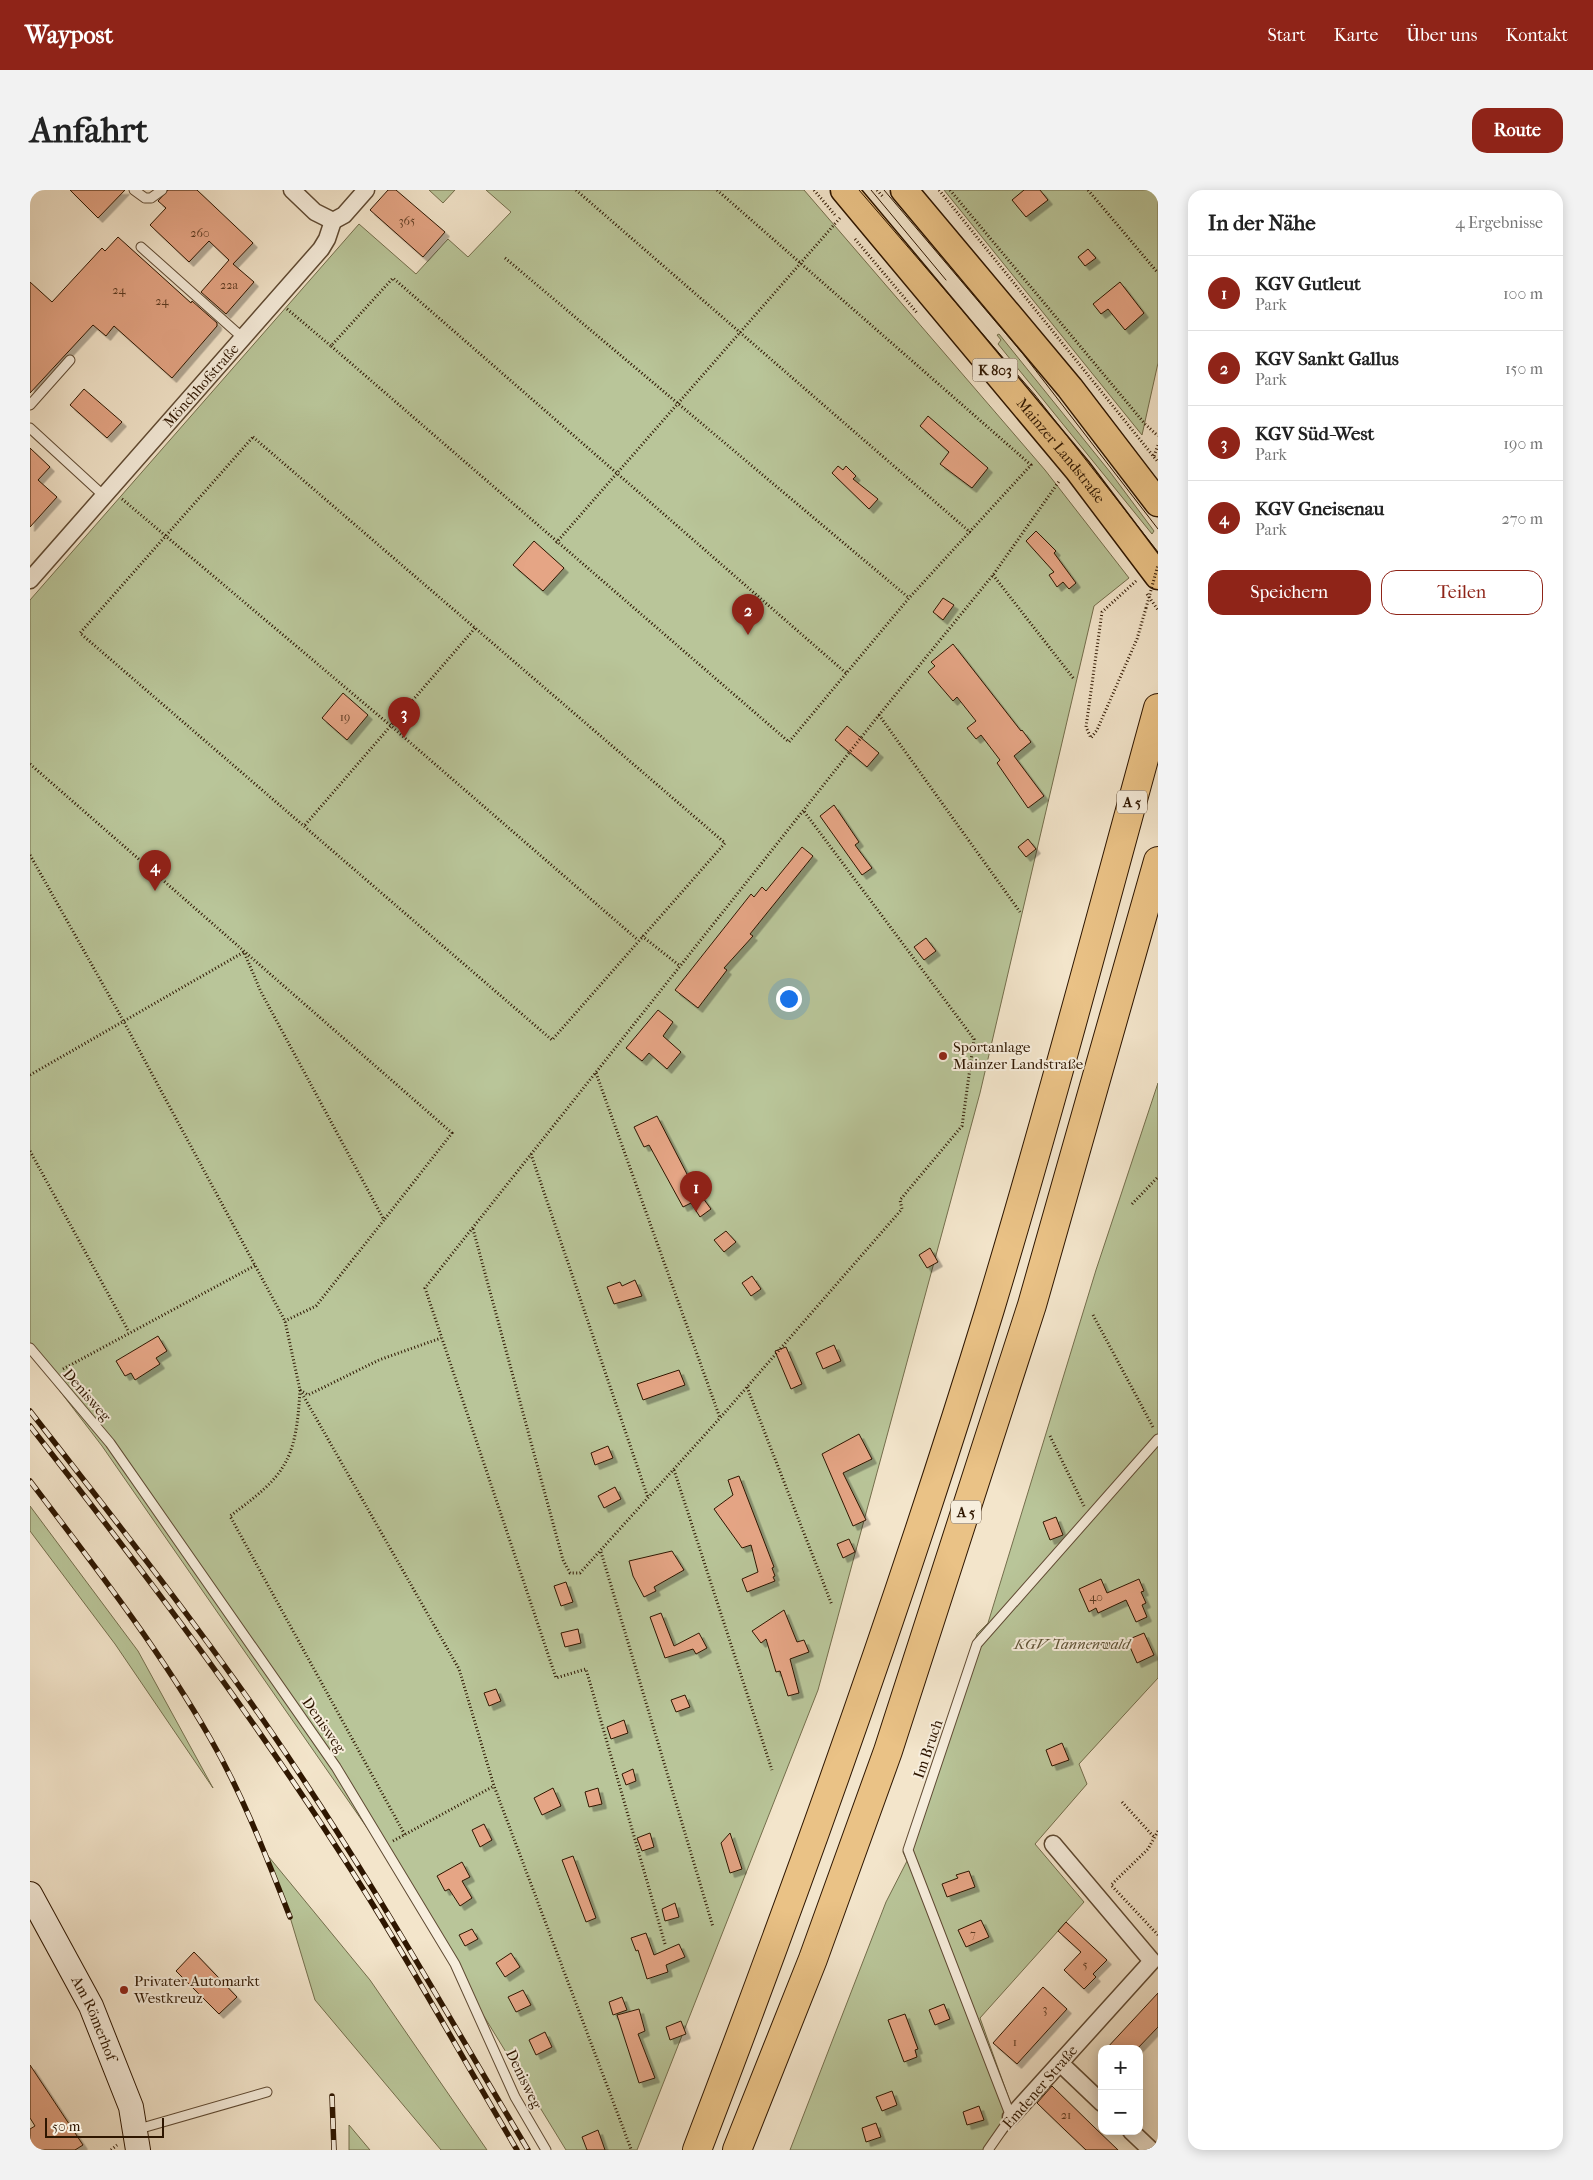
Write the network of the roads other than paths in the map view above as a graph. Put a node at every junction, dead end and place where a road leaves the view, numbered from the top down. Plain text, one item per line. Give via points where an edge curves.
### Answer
1 (134, 190) edge
2 (162, 190) edge
3 (292, 190) edge
4 (366, 190) edge
5 (904, 190) edge
6 (849, 197) edge
7 (333, 220) junction
8 (141, 247) dead end
9 (243, 338) junction
10 (70, 360) dead end
11 (30, 405) edge
12 (30, 428) edge
13 (107, 492) junction
14 (1158, 502) edge
15 (1148, 578) edge
16 (30, 580) edge
17 (1158, 708) edge
18 (1158, 861) edge
19 (30, 1348) edge
20 (1158, 1438) edge
21 (1053, 1844) dead end
22 (30, 1894) edge
23 (1060, 2064) junction
24 (267, 2092) dead end
25 (1098, 2099) edge
26 (1011, 2117) junction
27 (1136, 2135) edge
28 (136, 2140) edge
29 (546, 2150) edge
30 (697, 2150) edge
31 (737, 2150) edge
32 (988, 2150) edge
33 (1151, 2150) edge

1 - 2 lane via 145,198 151,198
3 - 7 street via 314,212
4 - 7 street via 344,215
5 - 14 main road, K 803 via 1070,388
6 - 15 main road, Mainzer Landstraße / K 803 via 1078,470
7 - 9 street, Mönchhofstraße via 321,249
8 - 9 lane
9 - 13 street, Mönchhofstraße
10 - 11 lane
12 - 13 lane
13 - 16 street, Mönchhofstraße
17 - 30 highway, A 5 via 990,1308 914,1547 813,1841
18 - 31 highway, A 5 via 1032,1305 888,1751 813,1958
19 - 29 lane, Denisweg via 110,1443 336,1767 454,1964 515,2097
20 - 26 lane, Im Bruch via 977,1644 908,1850
21 - 23 street, Emdener Straße via 1152,1961
22 - 28 main road, Am Römerhof via 91,2006 131,2107
23 - 25 street
23 - 26 street, Emdener Straße
24 - 28 lane
26 - 32 lane, Emdener Straße
27 - 33 street

